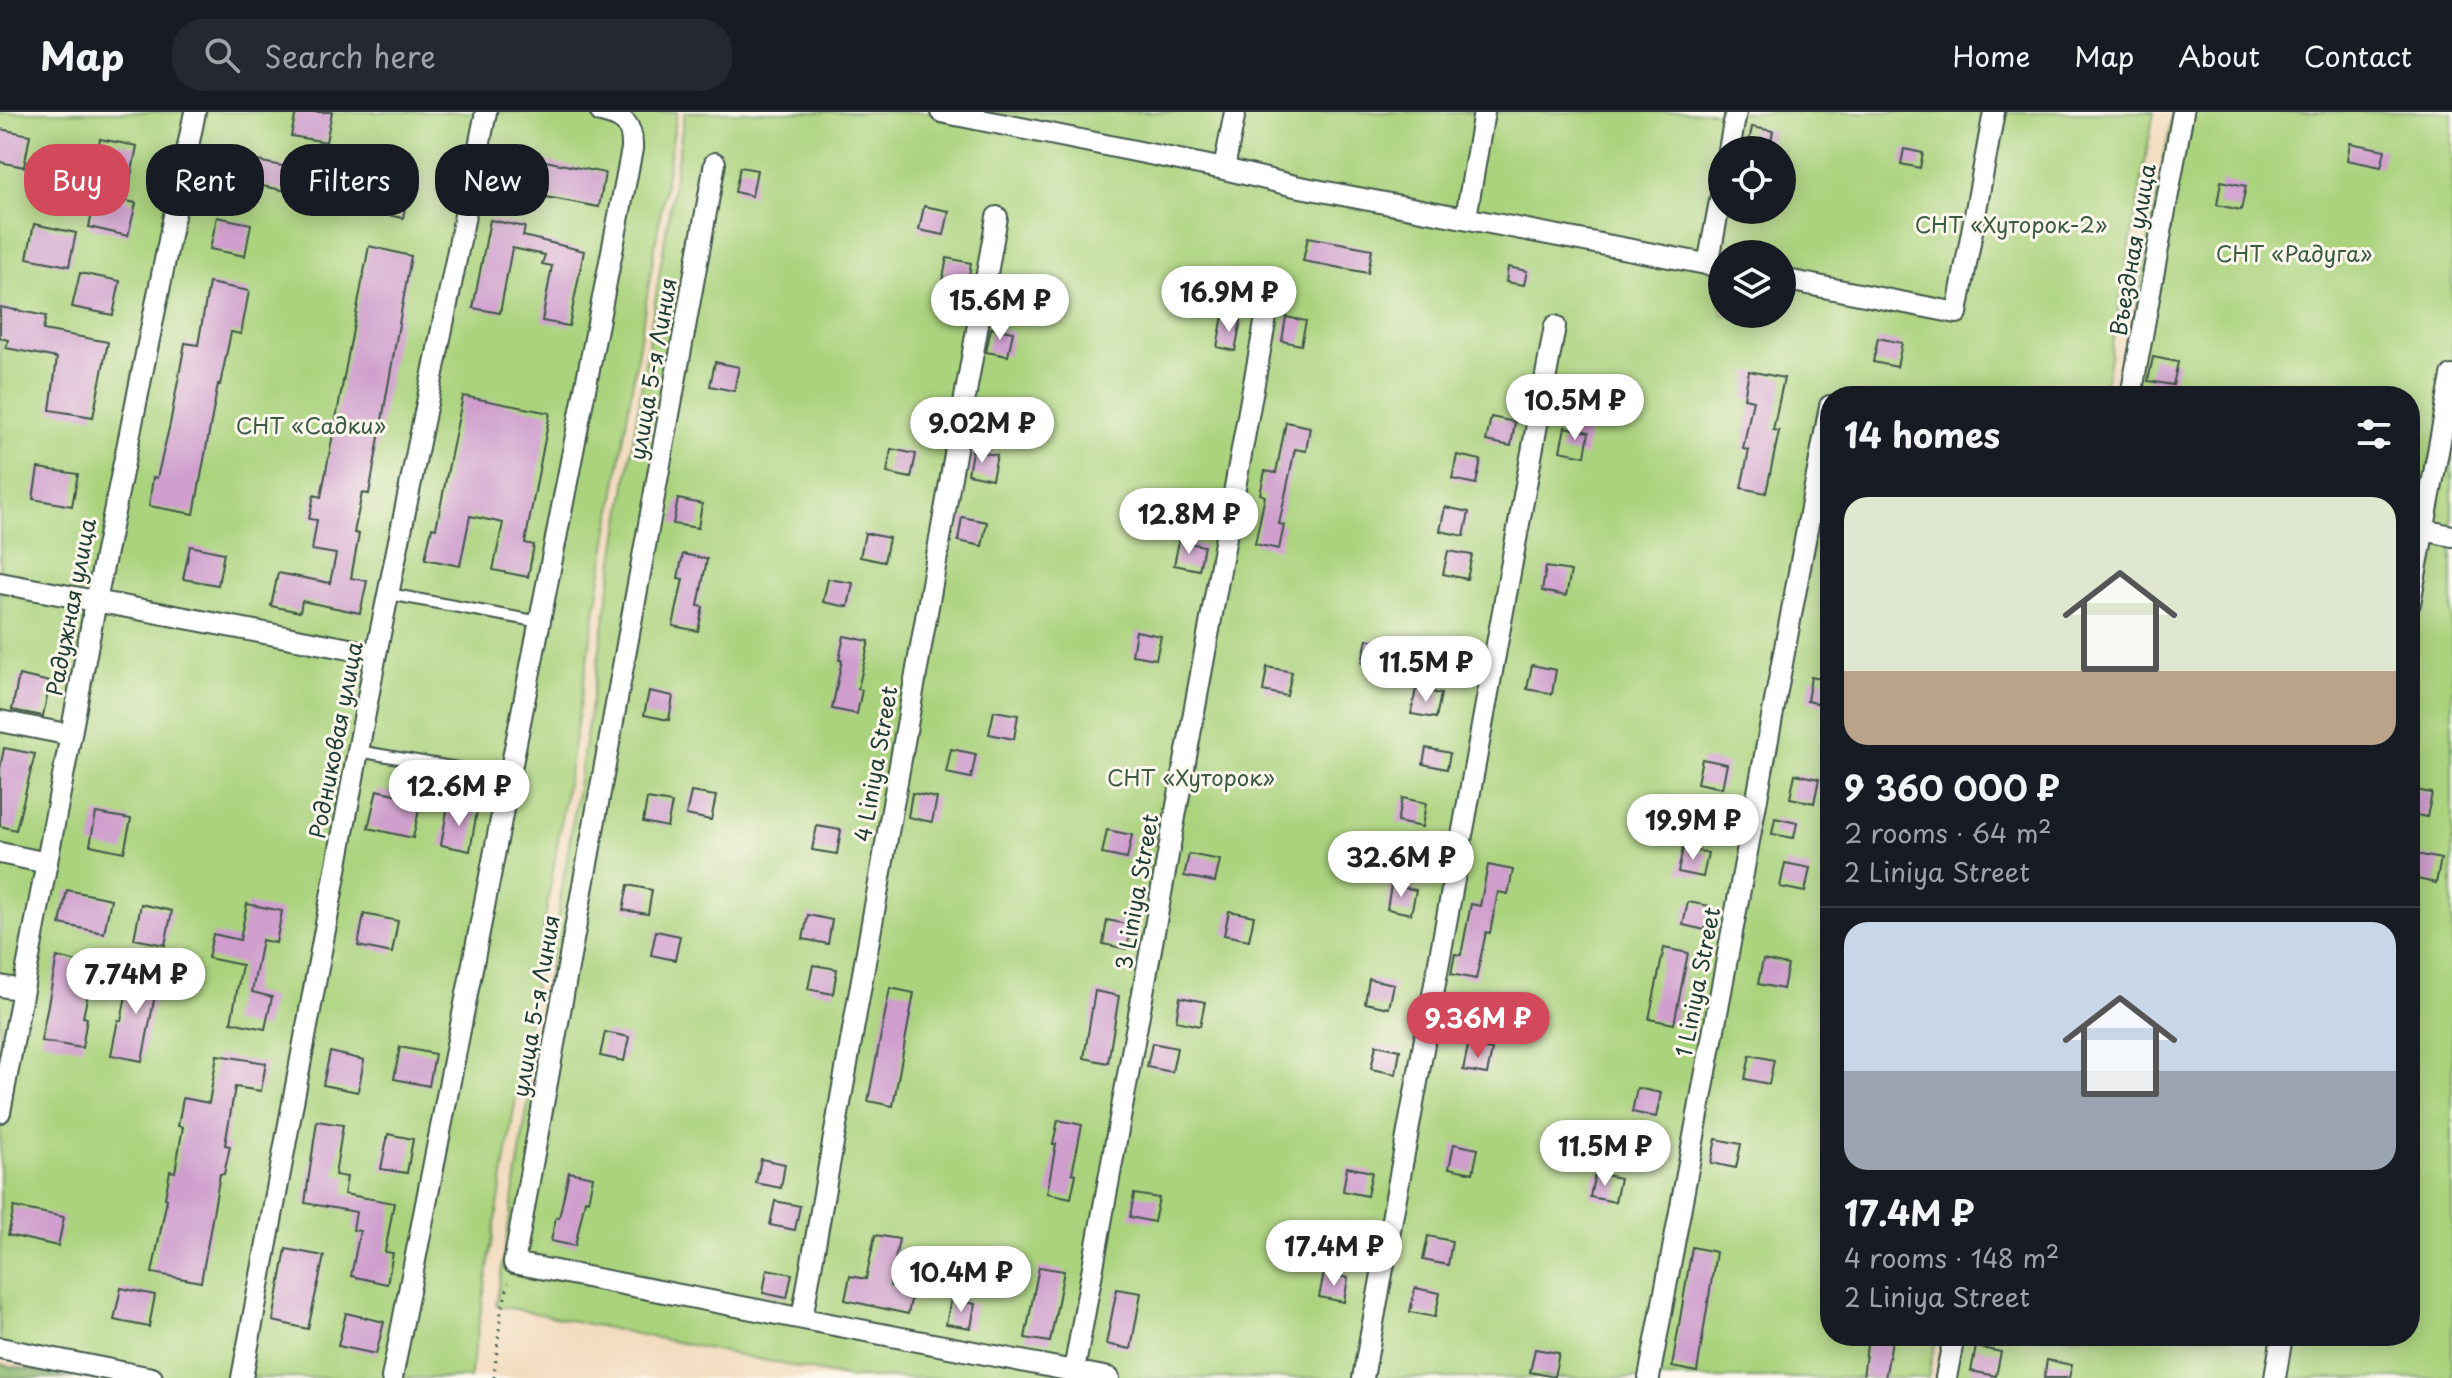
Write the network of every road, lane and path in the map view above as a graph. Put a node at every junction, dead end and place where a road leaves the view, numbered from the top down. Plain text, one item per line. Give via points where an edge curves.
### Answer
1 (195, 112) edge
2 (486, 112) edge
3 (601, 112) edge
4 (941, 112) edge
5 (1235, 112) edge
6 (1484, 112) edge
7 (1736, 112) edge
8 (1994, 112) edge
9 (2183, 112) edge
10 (980, 116) edge
11 (1732, 136) edge
12 (715, 163) dead end
13 (1224, 169) junction
14 (997, 217) dead end
15 (1466, 217) junction
16 (1708, 265) edge
17 (1273, 279) dead end
18 (1796, 282) edge
19 (1555, 326) dead end
20 (2452, 376) edge
21 (2133, 386) edge
22 (1820, 457) edge
23 (2420, 512) edge
24 (2420, 530) edge
25 (2452, 536) edge
26 (0, 583) edge
27 (389, 594) junction
28 (96, 601) junction
29 (540, 622) junction
30 (376, 654) junction
31 (0, 721) edge
32 (71, 735) junction
33 (358, 751) junction
34 (510, 777) junction
35 (0, 853) edge
36 (47, 863) junction
37 (0, 986) edge
38 (23, 990) junction
39 (0, 1112) edge
40 (514, 1263) junction
41 (802, 1318) junction
42 (1952, 1346) edge
43 (2280, 1346) edge
44 (0, 1348) edge
45 (1074, 1371) junction
46 (152, 1378) edge
47 (242, 1378) edge
48 (392, 1378) edge
49 (494, 1378) edge
50 (1109, 1378) edge
51 (1363, 1378) edge
52 (1649, 1378) edge
53 (1946, 1378) edge
54 (2275, 1378) edge

1 - 28 street, Радужная улица
2 - 27 street, Родниковая улица
3 - 29 street via 620,116 633,135 632,149
4 - 10 street
5 - 13 street
6 - 15 street
7 - 11 street
8 - 18 street via 1957,313
9 - 21 street, Въездная улица
10 - 13 street
12 - 40 street, улица 5-я Линия
13 - 15 street
14 - 41 street, 4 Liniya Street
15 - 16 street
17 - 45 street, 3 Liniya Street
19 - 51 street
20 - 23 street
22 - 52 street, 1 Liniya Street
24 - 25 street
26 - 28 street
27 - 29 lane
27 - 30 street, Родниковая улица
28 - 30 street
28 - 32 street, Радужная улица
29 - 34 street
30 - 33 street, Родниковая улица
31 - 32 street
32 - 36 street, Радужная улица
33 - 34 lane
33 - 47 street, Родниковая улица
34 - 48 street
35 - 36 street
36 - 38 street, Радужная улица
37 - 38 street
38 - 39 street, Радужная улица
40 - 41 street
40 - 49 path via 501,1312
41 - 45 street
42 - 53 street
43 - 54 street
44 - 46 street
45 - 50 street

